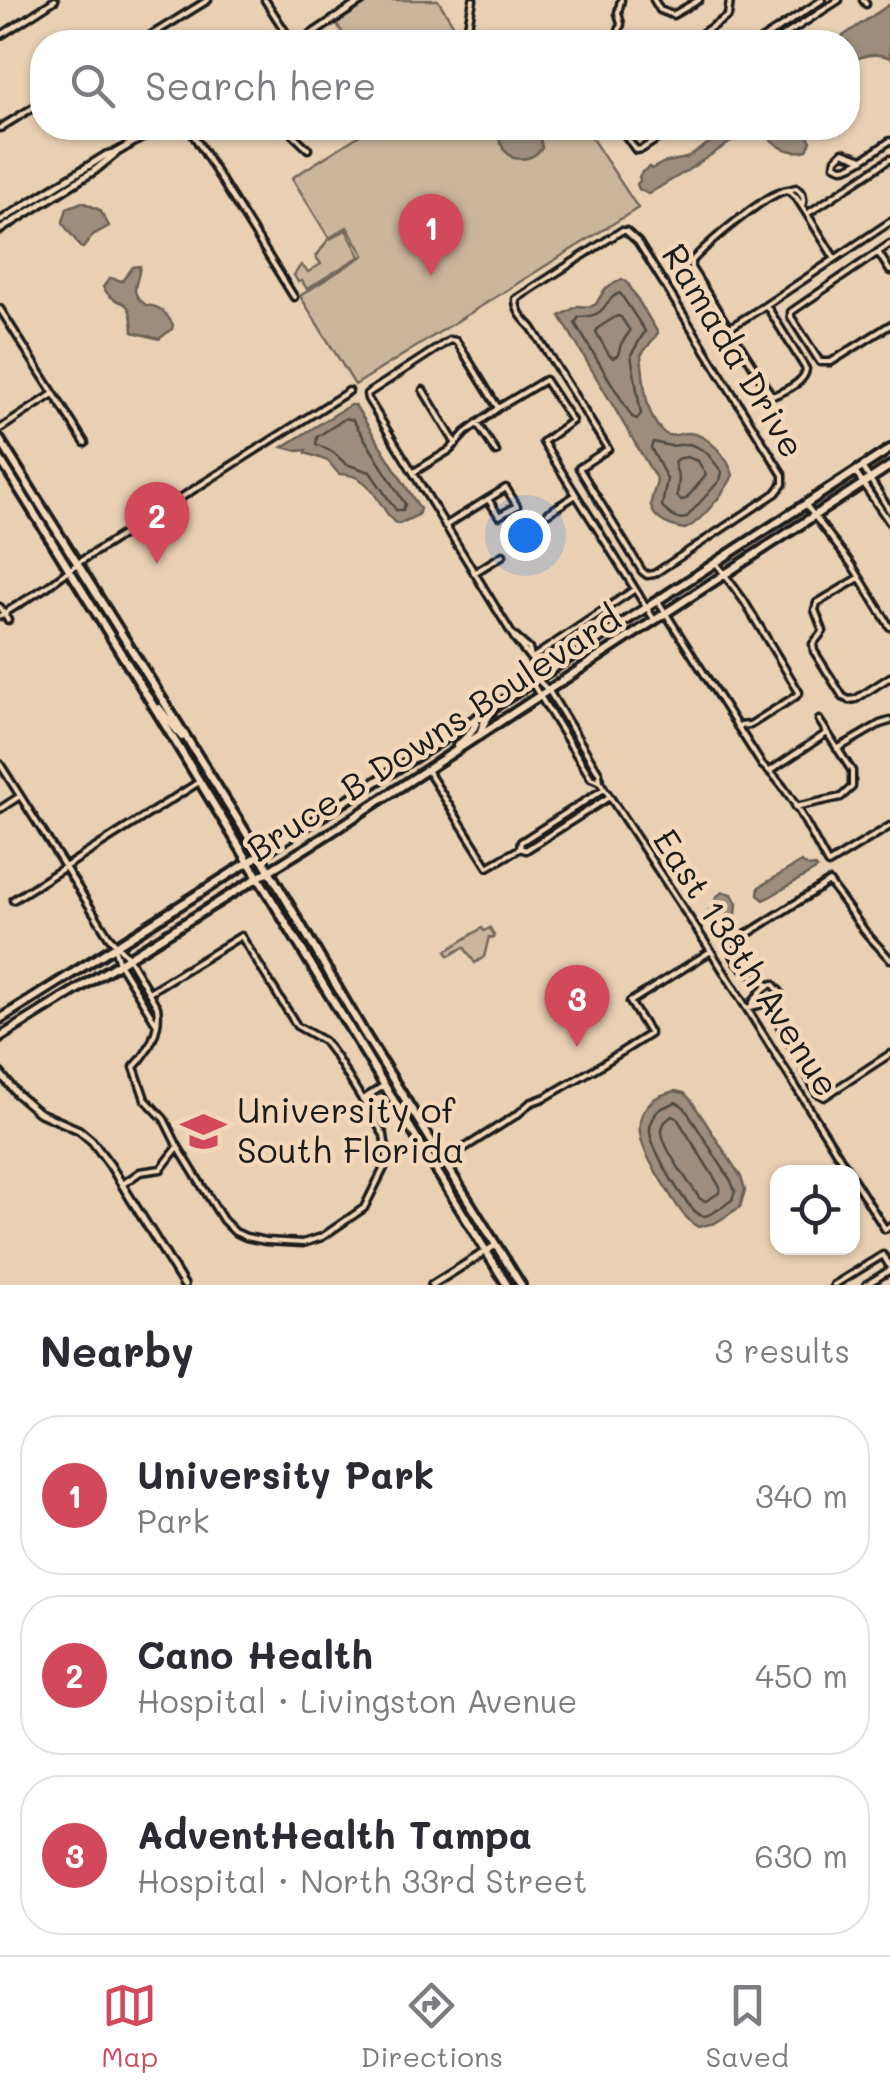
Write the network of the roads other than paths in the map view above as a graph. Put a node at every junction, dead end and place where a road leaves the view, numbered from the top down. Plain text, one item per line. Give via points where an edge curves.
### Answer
1 (54, 0) edge
2 (208, 0) edge
3 (265, 0) edge
4 (363, 0) edge
5 (473, 0) edge
6 (621, 0) edge
7 (654, 0) edge
8 (699, 0) edge
9 (730, 0) edge
10 (822, 0) edge
11 (839, 0) edge
12 (159, 30) edge
13 (290, 30) edge
14 (318, 30) edge
15 (470, 30) edge
16 (619, 30) edge
17 (707, 30) edge
18 (776, 30) edge
19 (793, 30) edge
20 (0, 36) edge
21 (30, 109) edge
22 (0, 128) edge
23 (138, 140) edge
24 (196, 140) edge
25 (299, 140) edge
26 (629, 140) edge
27 (656, 140) edge
28 (890, 141) edge
29 (308, 149) dead end
30 (117, 152) junction
31 (862, 159) junction
32 (890, 159) edge
33 (81, 171) junction
34 (94, 171) junction
35 (49, 191) junction
36 (38, 207) junction
37 (807, 214) junction
38 (0, 221) edge
39 (890, 222) edge
40 (0, 230) edge
41 (890, 244) edge
42 (878, 252) junction
43 (835, 259) junction
44 (890, 271) edge
45 (294, 296) dead end
46 (766, 306) junction
47 (0, 309) edge
48 (890, 325) edge
49 (729, 328) junction
50 (422, 390) dead end
51 (349, 391) dead end
52 (53, 394) junction
53 (498, 408) junction
54 (478, 423) junction
55 (0, 429) edge
56 (0, 440) edge
57 (84, 443) dead end
58 (456, 444) junction
59 (890, 449) edge
60 (496, 452) dead end
61 (0, 459) edge
62 (890, 466) edge
63 (859, 470) junction
64 (414, 472) junction
65 (866, 482) junction
66 (576, 495) junction
67 (488, 498) junction
68 (806, 505) junction
69 (890, 511) edge
70 (548, 513) dead end
71 (814, 516) junction
72 (890, 523) edge
73 (445, 526) junction
74 (708, 538) joint
75 (503, 555) dead end
76 (716, 564) junction
77 (73, 567) junction
78 (474, 573) junction
79 (726, 574) junction
80 (860, 578) junction
81 (635, 589) junction
82 (658, 601) junction
83 (0, 607) edge
84 (647, 608) junction
85 (2, 614) edge
86 (666, 614) junction
87 (8, 620) dead end
88 (654, 621) junction
89 (890, 627) edge
90 (513, 634) junction
91 (529, 649) junction
92 (542, 651) junction
93 (531, 659) junction
94 (890, 677) edge
95 (534, 681) junction
96 (548, 691) junction
97 (540, 697) junction
98 (151, 700) junction
99 (495, 707) junction
100 (477, 718) junction
101 (819, 720) dead end
102 (890, 721) edge
103 (737, 726) junction
104 (827, 733) junction
105 (480, 735) junction
106 (190, 745) junction
107 (837, 749) junction
108 (442, 760) junction
109 (0, 764) edge
110 (427, 770) junction
111 (770, 771) junction
112 (200, 781) junction
113 (600, 782) junction
114 (604, 789) junction
115 (20, 796) junction
116 (610, 797) junction
117 (794, 807) junction
118 (0, 809) edge
119 (890, 826) edge
120 (520, 848) junction
121 (260, 855) junction
122 (250, 861) junction
123 (65, 866) junction
124 (268, 870) junction
125 (259, 876) junction
126 (12, 900) dead end
127 (114, 945) junction
128 (711, 951) junction
129 (128, 957) junction
130 (890, 959) edge
131 (119, 963) junction
132 (768, 985) junction
133 (150, 992) junction
134 (778, 1000) junction
135 (749, 1007) junction
136 (0, 1018) edge
137 (156, 1022) junction
138 (0, 1037) edge
139 (890, 1054) edge
140 (0, 1073) edge
141 (383, 1086) junction
142 (362, 1100) junction
143 (178, 1147) junction
144 (444, 1161) junction
145 (845, 1165) edge
146 (434, 1167) junction
147 (122, 1184) junction
148 (860, 1188) edge
149 (887, 1227) edge
150 (496, 1245) junction
151 (486, 1252) junction
152 (890, 1268) edge
153 (184, 1285) edge
154 (432, 1285) edge
155 (507, 1285) edge
156 (521, 1285) edge
157 (834, 1285) edge
158 (866, 1285) edge

1 - 20 street
2 - 12 street
3 - 13 street
4 - 14 street
5 - 15 street
6 - 16 street
7 - 8 street via 673,15
9 - 17 street via 728,16
10 - 18 street
11 - 19 street
21 - 22 street
23 - 30 street
24 - 45 street
25 - 29 street
26 - 27 street via 636,150
28 - 31 street
30 - 33 street
30 - 34 street
31 - 31 street via 846,168 835,165 843,152
32 - 37 street
33 - 34 street
33 - 35 street
34 - 36 street
35 - 36 street
35 - 38 street
36 - 40 street
37 - 43 street
37 - 49 street via 801,192 780,190 691,262
39 - 43 street
41 - 42 street
42 - 44 street
42 - 48 street via 790,312 824,364
43 - 46 street
46 - 49 street
46 - 49 street via 806,369 792,386 770,392
47 - 52 street
50 - 58 street
51 - 77 street
52 - 55 street
52 - 57 street
53 - 54 street
53 - 64 street via 450,340 370,390 368,399
53 - 66 street via 549,382 572,421 543,442
54 - 58 street
54 - 60 street
56 - 77 main road
58 - 64 street
59 - 63 main road, Bruce B Downs Boulevard
61 - 77 main road
62 - 65 main road, Bruce B Downs Boulevard
63 - 65 street
63 - 68 main road, Bruce B Downs Boulevard
64 - 73 street
65 - 69 street
65 - 71 main road, Bruce B Downs Boulevard
65 - 72 street
66 - 70 street
66 - 81 street
67 - 67 street via 500,516 517,506 506,488
67 - 73 street
68 - 71 street
68 - 76 main road, Bruce B Downs Boulevard
71 - 79 main road, Bruce B Downs Boulevard
71 - 80 street
73 - 78 street
74 - 74 street, Ramada Drive via 776,492 782,475 638,242 622,231 516,298 518,313 608,449 579,468 642,571 654,574
75 - 78 street
76 - 79 street
76 - 82 main road, Bruce B Downs Boulevard
77 - 85 street
77 - 98 main road
77 - 106 main road
78 - 90 street
79 - 86 main road, Bruce B Downs Boulevard
79 - 103 street via 799,692 750,725
80 - 89 street
80 - 94 street via 817,604 823,632 814,651 849,700
81 - 84 street
81 - 92 street
82 - 84 main road, Bruce B Downs Boulevard
82 - 86 street
83 - 85 street
84 - 88 street
84 - 95 main road, Bruce B Downs Boulevard
85 - 87 street
86 - 88 main road, Bruce B Downs Boulevard
86 - 103 street
88 - 96 main road, Bruce B Downs Boulevard
90 - 91 street
90 - 93 street
91 - 92 street
91 - 93 street
92 - 93 street
93 - 95 street
95 - 96 street, East 138th Avenue
95 - 97 street, East 138th Avenue
95 - 99 main road, Bruce B Downs Boulevard
96 - 97 main road, Bruce B Downs Boulevard
96 - 113 street, East 138th Avenue
97 - 105 main road, Bruce B Downs Boulevard
97 - 113 street, East 138th Avenue via 591,778
98 - 106 main road
98 - 112 main road
99 - 100 main road, Bruce B Downs Boulevard
99 - 105 main road
100 - 108 main road via 472,732
100 - 121 main road, Bruce B Downs Boulevard
101 - 104 street
102 - 107 street
103 - 111 street
104 - 107 street
104 - 111 street
105 - 108 main road, Bruce B Downs Boulevard
106 - 121 main road
107 - 117 street via 852,771 848,792
108 - 110 main road, Bruce B Downs Boulevard
109 - 115 street
110 - 120 street via 488,866
110 - 124 main road, Bruce B Downs Boulevard
111 - 117 street
112 - 122 main road
112 - 123 street
113 - 114 street, East 138th Avenue
114 - 116 street, East 138th Avenue
114 - 120 street
115 - 118 street
115 - 123 street
116 - 120 street
116 - 128 street, East 138th Avenue
117 - 119 street via 828,864
121 - 122 main road, Bruce B Downs Boulevard
121 - 124 main road
122 - 125 main road
122 - 127 main road, Bruce B Downs Boulevard
123 - 126 street
123 - 127 street
124 - 125 main road, Bruce B Downs Boulevard
124 - 144 main road
125 - 129 main road, Bruce B Downs Boulevard
125 - 141 main road
127 - 129 street
127 - 131 street
127 - 136 main road, Bruce B Downs Boulevard
128 - 135 street, East 138th Avenue
128 - 144 street via 630,1002 650,1034
129 - 131 main road, Bruce B Downs Boulevard
129 - 133 street
130 - 132 street via 829,882 730,945 747,973
131 - 137 street
131 - 138 main road, Bruce B Downs Boulevard
132 - 134 street via 777,986
132 - 135 street
133 - 137 street
133 - 142 street via 241,936 293,1020 324,1041
134 - 135 street
134 - 139 street via 779,1024 817,1093 824,1096
135 - 145 street, East 138th Avenue
137 - 143 street via 135,1076
140 - 147 street via 38,1112 80,1130
141 - 142 street
141 - 146 main road
142 - 143 street via 384,1136 384,1168 364,1208 314,1241 235,1232
143 - 147 street via 161,1169
144 - 146 street
144 - 150 main road
146 - 151 main road
147 - 153 street
148 - 149 street, East 138th Avenue
150 - 151 street
150 - 156 main road
151 - 154 street
151 - 155 main road
152 - 157 street via 883,1256
152 - 158 street

